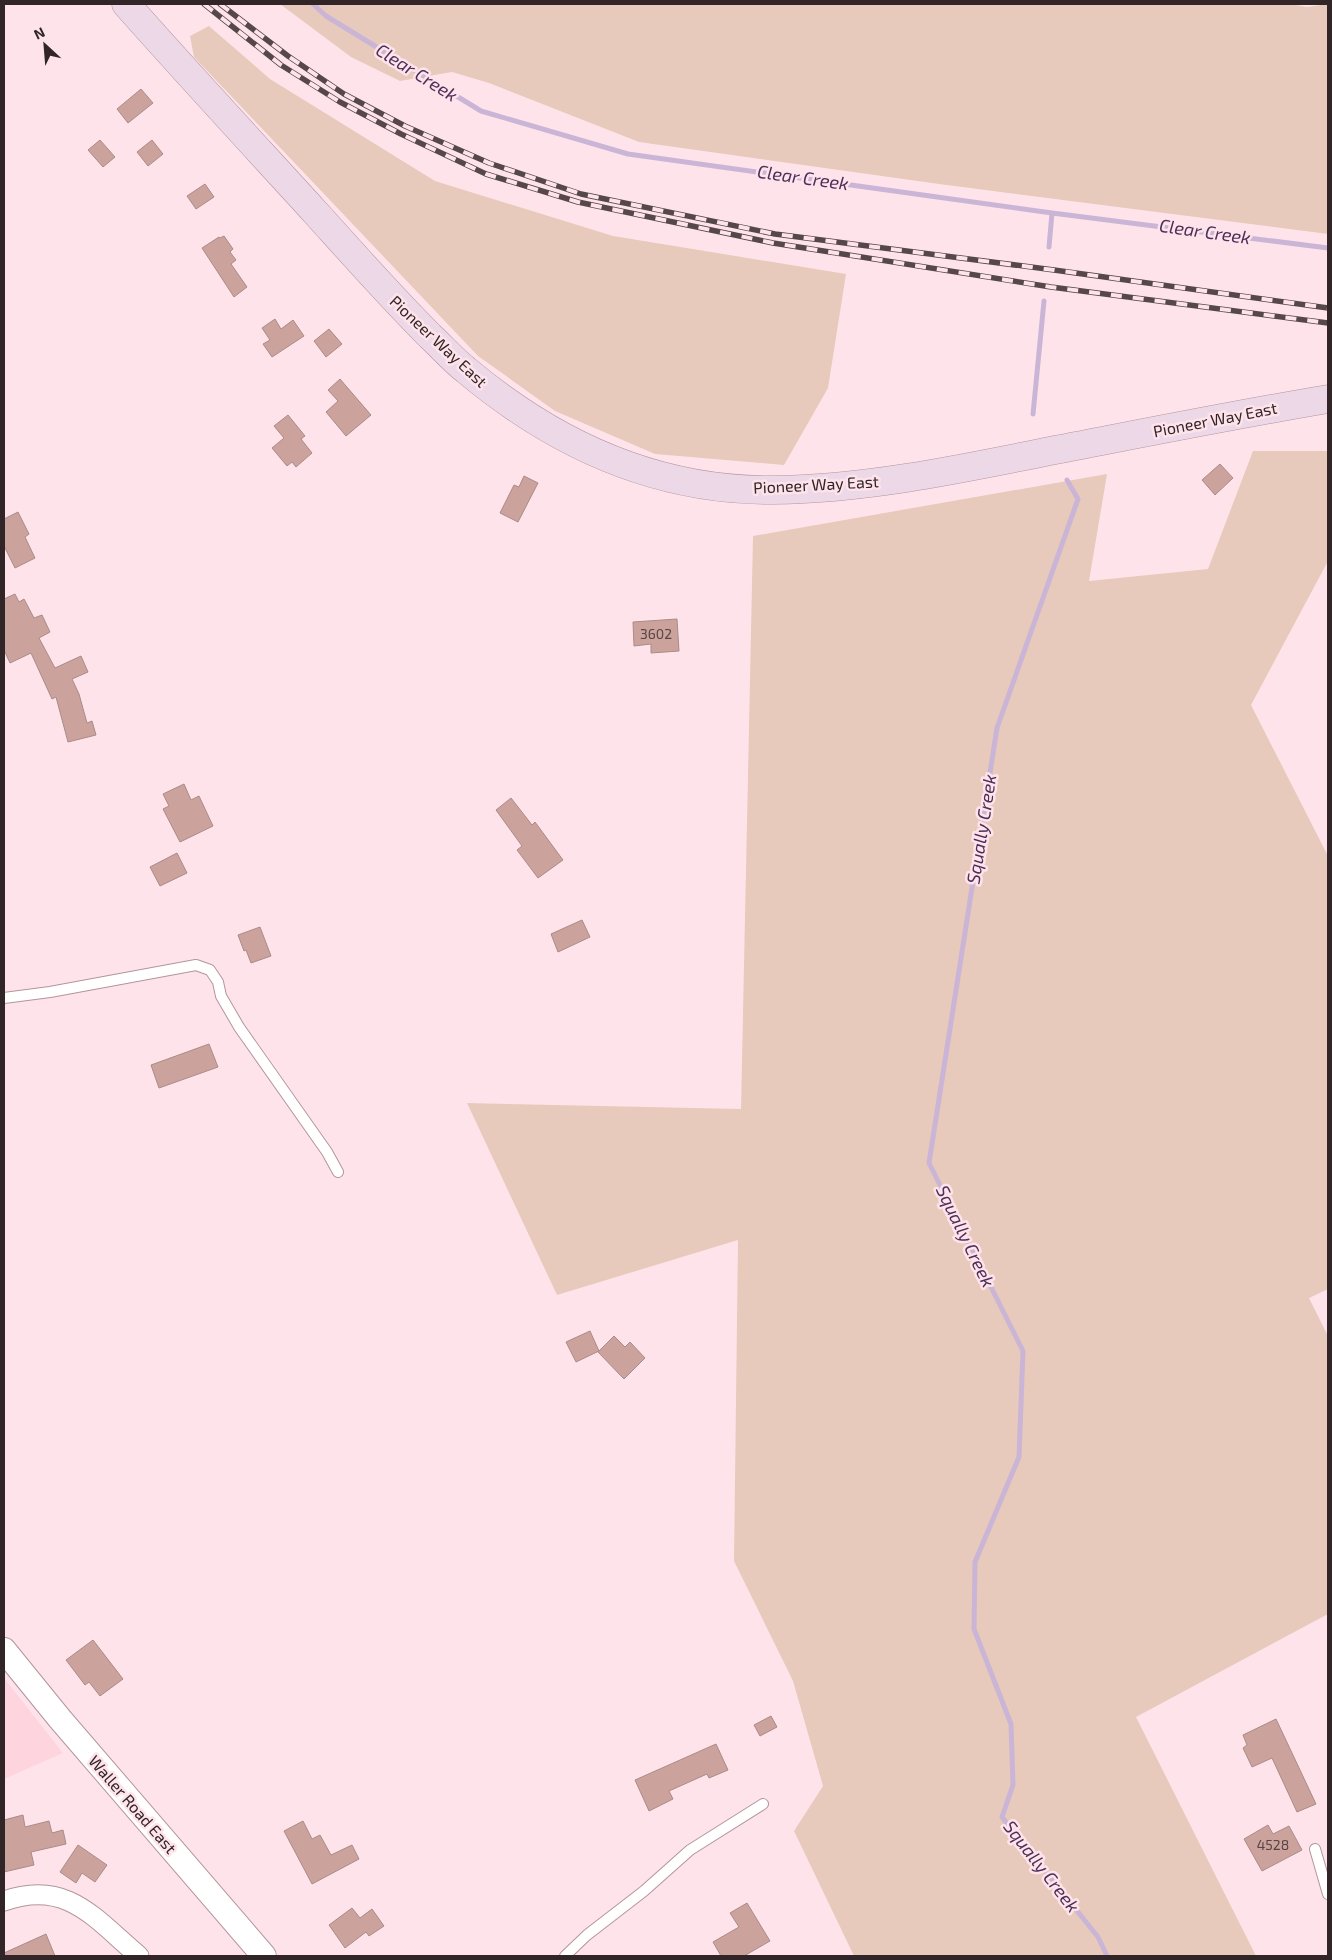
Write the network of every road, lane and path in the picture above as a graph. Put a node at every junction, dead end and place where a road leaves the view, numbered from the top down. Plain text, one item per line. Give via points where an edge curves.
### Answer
1 (126, 4) edge
2 (1328, 399) edge
3 (4, 998) edge
4 (338, 1172) dead end
5 (4, 1650) edge
6 (763, 1804) dead end
7 (1315, 1849) dead end
8 (1328, 1894) edge
9 (4, 1901) edge
10 (139, 1956) edge
11 (264, 1956) edge
12 (565, 1956) edge

1 - 2 main road, Pioneer Way East via 402,308 464,368 501,398 551,431 600,456 643,472 722,488 772,490 868,483
3 - 4 lane via 196,965 210,970 239,1027
5 - 11 street, Waller Road East
6 - 12 lane via 690,1850
7 - 8 lane
9 - 10 street via 38,1893 70,1901

